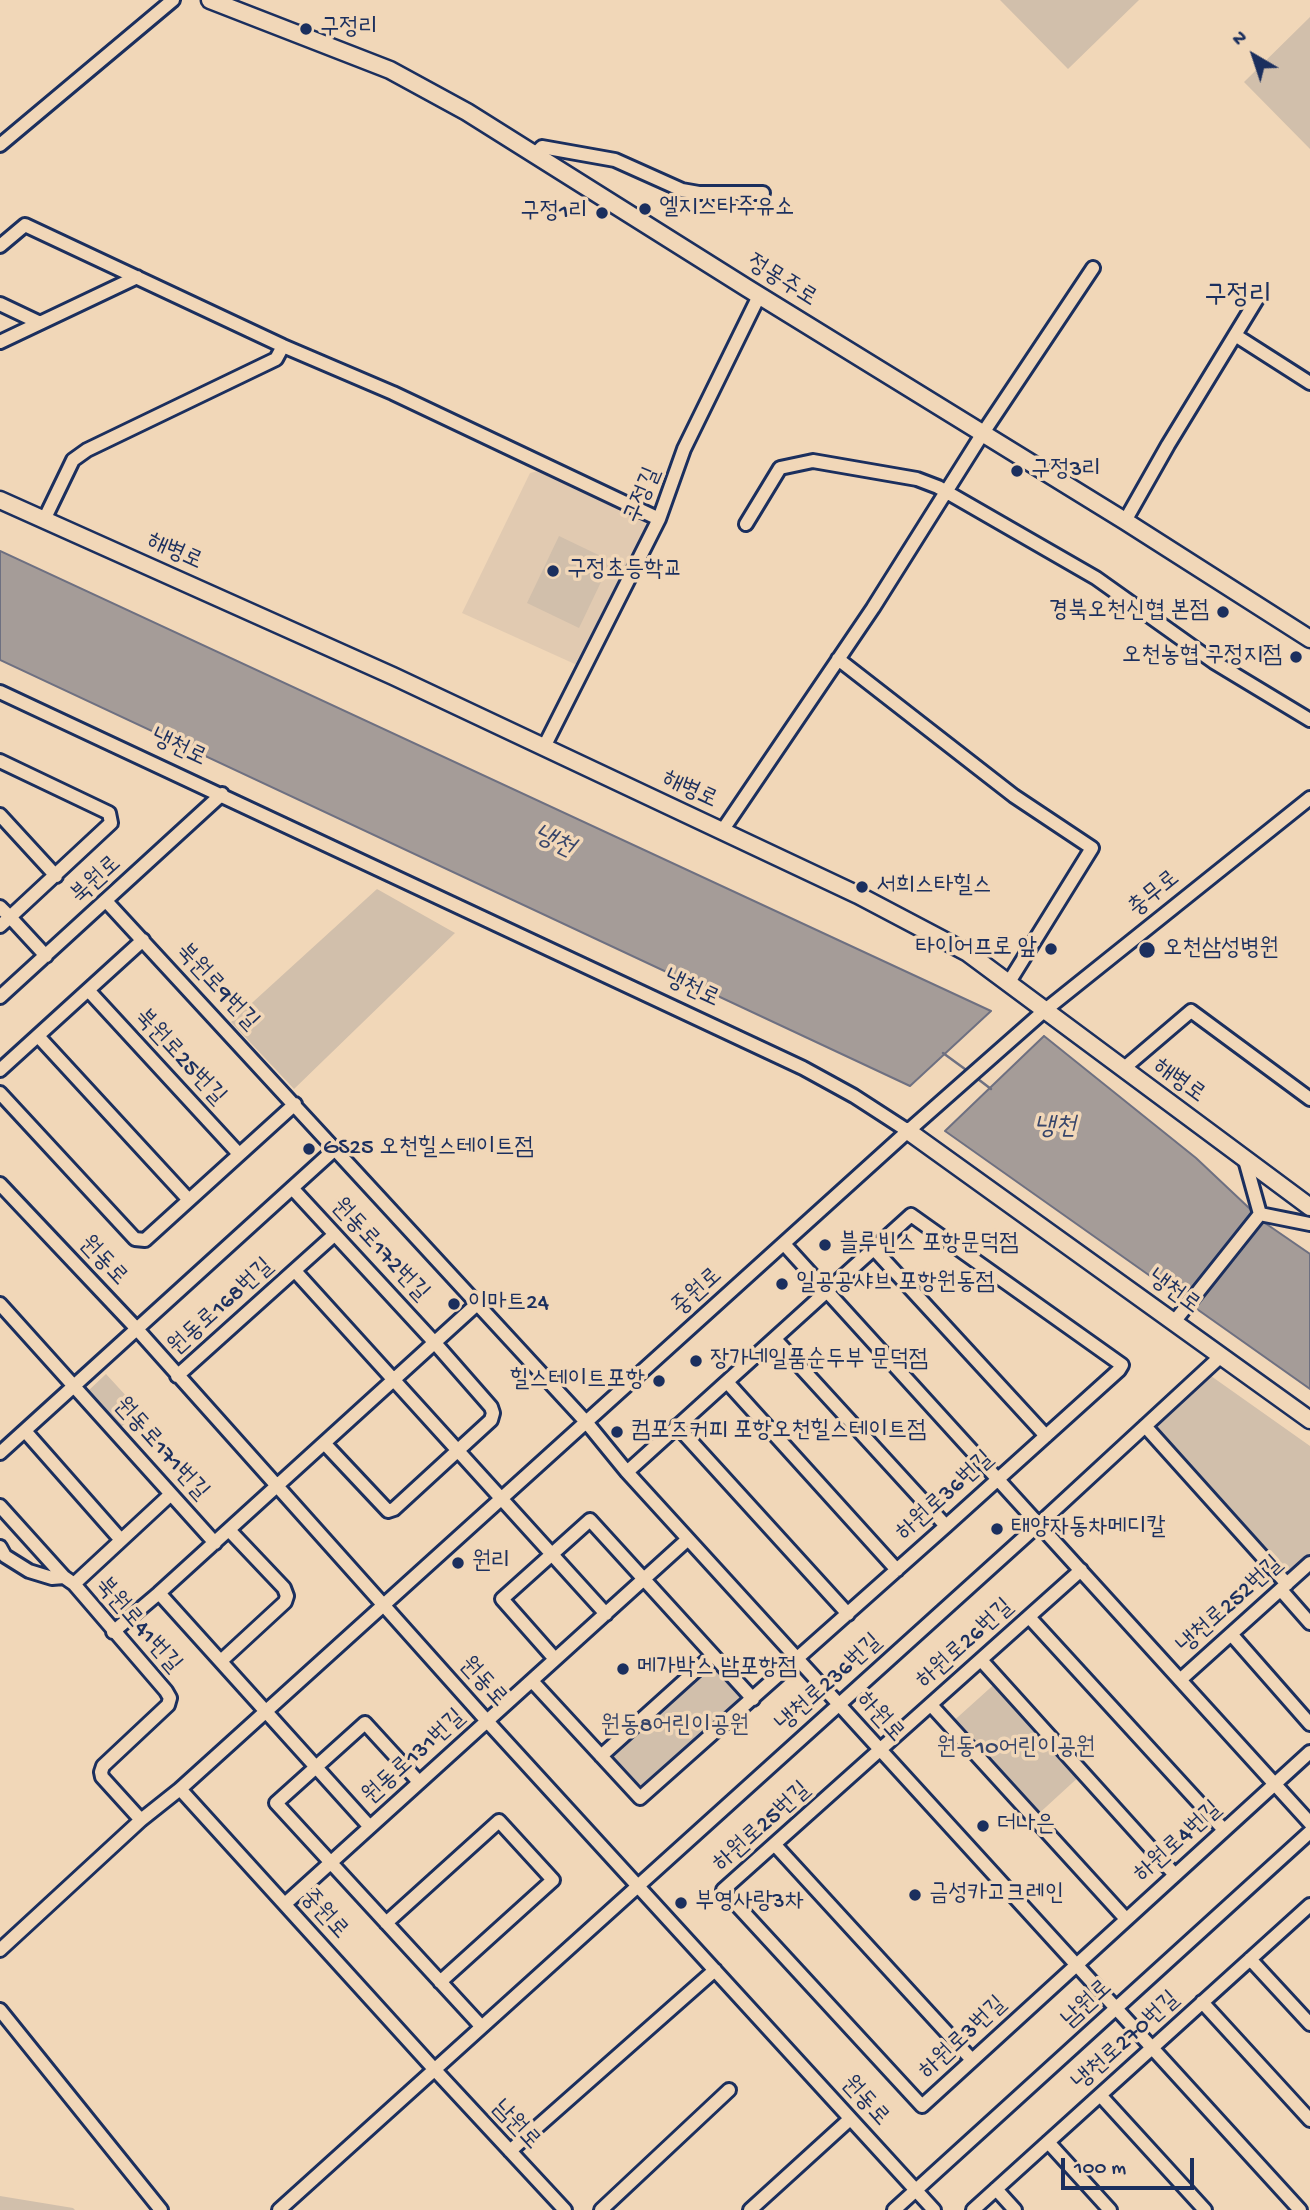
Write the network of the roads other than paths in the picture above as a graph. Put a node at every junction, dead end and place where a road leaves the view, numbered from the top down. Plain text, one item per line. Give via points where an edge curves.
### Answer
1 (173, 0) edge
2 (210, 0) edge
3 (0, 145) edge
4 (535, 154) junction
5 (763, 193) dead end
6 (0, 246) edge
7 (1093, 268) dead end
8 (137, 277) junction
9 (759, 296) junction
10 (1257, 299) dead end
11 (0, 304) edge
12 (40, 323) junction
13 (1235, 335) junction
14 (0, 342) edge
15 (283, 346) junction
16 (1310, 383) edge
17 (983, 433) junction
18 (946, 492) junction
19 (0, 500) edge
20 (659, 519) junction
21 (44, 520) junction
22 (1125, 521) junction
23 (746, 524) dead end
24 (1310, 639) edge
25 (838, 659) junction
26 (0, 692) edge
27 (1310, 720) edge
28 (544, 747) junction
29 (0, 761) edge
30 (222, 794) junction
31 (1310, 798) edge
32 (0, 815) edge
33 (722, 831) junction
34 (56, 876) junction
35 (106, 901) junction
36 (0, 906) edge
37 (5, 922) edge
38 (143, 940) junction
39 (46, 956) junction
40 (1009, 982) junction
41 (88, 990) junction
42 (0, 997) edge
43 (1044, 1011) junction
44 (38, 1036) junction
45 (1123, 1069) junction
46 (0, 1070) edge
47 (0, 1093) edge
48 (1310, 1100) edge
49 (295, 1104) junction
50 (922, 1118) joint
51 (908, 1131) junction
52 (335, 1149) junction
53 (239, 1154) junction
54 (1245, 1160) junction
55 (0, 1184) edge
56 (292, 1188) junction
57 (188, 1200) junction
58 (1310, 1207) edge
59 (1259, 1215) junction
60 (1310, 1224) edge
61 (334, 1236) junction
62 (784, 1244) junction
63 (874, 1250) junction
64 (295, 1271) junction
65 (828, 1292) junction
66 (0, 1304) edge
67 (477, 1304) junction
68 (1174, 1322) junction
69 (136, 1328) junction
70 (775, 1339) junction
71 (435, 1343) junction
72 (1221, 1356) junction
73 (177, 1376) junction
74 (395, 1380) junction
75 (727, 1382) junction
76 (75, 1385) junction
77 (1310, 1420) edge
78 (587, 1423) junction
79 (677, 1426) junction
80 (1145, 1426) junction
81 (24, 1431) junction
82 (1045, 1436) junction
83 (325, 1444) junction
84 (458, 1450) junction
85 (0, 1453) edge
86 (627, 1472) junction
87 (998, 1479) junction
88 (278, 1486) junction
89 (171, 1494) junction
90 (502, 1499) junction
91 (0, 1506) edge
92 (1039, 1524) junction
93 (946, 1527) junction
94 (229, 1530) junction
95 (688, 1539) junction
96 (121, 1541) junction
97 (215, 1543) junction
98 (0, 1547) edge
99 (552, 1554) junction
100 (1310, 1563) edge
101 (897, 1570) junction
102 (1081, 1570) junction
103 (645, 1579) junction
104 (69, 1581) junction
105 (1284, 1587) junction
106 (159, 1593) junction
107 (384, 1605) junction
108 (606, 1614) junction
109 (848, 1614) junction
110 (1029, 1617) junction
111 (1310, 1623) edge
112 (113, 1632) junction
113 (1231, 1634) junction
114 (713, 1655) junction
115 (555, 1660) junction
116 (797, 1660) junction
117 (981, 1660) junction
118 (221, 1661) junction
119 (1180, 1680) junction
120 (532, 1681) junction
121 (753, 1699) junction
122 (838, 1704) junction
123 (931, 1705) junction
124 (266, 1712) junction
125 (487, 1721) junction
126 (1310, 1724) edge
127 (881, 1751) junction
128 (1310, 1752) edge
129 (601, 1756) junction
130 (316, 1767) junction
131 (419, 1782) junction
132 (1275, 1784) junction
133 (180, 1789) junction
134 (141, 1820) junction
135 (1310, 1823) edge
136 (370, 1827) junction
137 (1224, 1830) junction
138 (1310, 1832) edge
139 (775, 1845) junction
140 (330, 1863) junction
141 (1175, 1875) junction
142 (638, 1884) junction
143 (285, 1904) junction
144 (1307, 1914) edge
145 (1126, 1919) junction
146 (386, 1923) junction
147 (0, 1950) edge
148 (1250, 1959) junction
149 (1075, 1965) junction
150 (715, 1970) junction
151 (440, 1982) junction
152 (827, 2002) joint
153 (1202, 2002) junction
154 (1115, 2009) junction
155 (0, 2010) edge
156 (1310, 2024) edge
157 (481, 2026) junction
158 (1151, 2048) junction
159 (972, 2060) junction
160 (435, 2070) junction
161 (729, 2090) dead end
162 (1100, 2095) junction
163 (850, 2119) junction
164 (1310, 2120) edge
165 (1048, 2142) junction
166 (510, 2151) junction
167 (996, 2189) junction
168 (916, 2191) junction
169 (161, 2210) edge
170 (279, 2210) edge
171 (565, 2210) edge
172 (601, 2210) edge
173 (750, 2210) edge
174 (894, 2210) edge
175 (934, 2210) edge
176 (973, 2210) edge
177 (1016, 2210) edge
178 (1110, 2210) edge
179 (1205, 2210) edge
180 (1300, 2210) edge

1 - 3 street
2 - 4 main road, 정몽주로 via 390,70
4 - 5 street via 542,147 615,160 699,193
4 - 9 main road, 정몽주로
6 - 8 street via 25,225
7 - 17 street
8 - 12 street
8 - 15 street
9 - 17 main road, 정몽주로
9 - 20 street, 구정길 via 684,449
10 - 13 street
11 - 12 street
12 - 14 street
13 - 16 street
13 - 22 street
15 - 20 street
15 - 21 street via 276,359 73,460
17 - 18 street
17 - 22 main road, 정몽주로
18 - 23 street via 917,479 813,461 780,468
18 - 25 street
18 - 27 street via 1096,578 1214,662
19 - 21 main road, 해병로
20 - 28 street, 구정길
21 - 28 main road, 해병로
22 - 24 main road, 정몽주로
25 - 33 street
25 - 40 street via 1014,796 1092,848
26 - 30 street, 냉천로
28 - 33 main road, 해병로
29 - 34 street via 109,813 111,823
30 - 35 street, 북원로
30 - 51 street, 냉천로 via 812,1073
31 - 43 street, 충무로
32 - 34 street
33 - 40 main road, 해병로 via 858,895 968,953
34 - 37 street
35 - 38 street, 북원로9번길
35 - 39 street, 북원로
36 - 37 street
37 - 39 street
38 - 41 street
38 - 49 street, 북원로9번길
39 - 42 street, 북원로
40 - 43 main road, 해병로
41 - 44 street
41 - 53 street, 북원로25번길
43 - 45 main road, 해병로
43 - 50 street, 충무로
44 - 46 street
44 - 57 street
45 - 48 street via 1191,1011
45 - 54 main road, 해병로
47 - 57 street via 135,1239 145,1240
49 - 52 street, 북원로9번길
49 - 53 street
50 - 51 street, 중원로
51 - 62 street, 중원로
51 - 68 main road, 냉천로
52 - 56 street
52 - 67 street, 북원로9번길
53 - 57 street
54 - 58 main road, 해병로
54 - 59 street
55 - 69 street, 원동로
56 - 61 street, 원동로172번길
56 - 69 street
59 - 60 street
59 - 68 street
61 - 64 street, 원동로168번길
61 - 71 street, 원동로172번길
62 - 65 street
62 - 78 street, 중원로
63 - 65 street
63 - 82 street
63 - 82 street, 하원로36번길 via 911,1215 1122,1365
64 - 73 street, 원동로168번길
64 - 74 street, 원동로168번길
65 - 70 street
65 - 87 street
66 - 76 street, 원동로171번길
67 - 71 street
67 - 78 street, 북원로9번길
68 - 72 main road, 냉천로
69 - 73 street, 원동로
69 - 76 street
70 - 75 street
70 - 93 street
71 - 74 street
71 - 84 street, 원동로172번길 via 493,1413
72 - 77 main road, 냉천로
72 - 80 street, 냉천로236번길
73 - 88 street, 원동로
74 - 83 street
74 - 84 street, 원동로168번길
75 - 79 street
75 - 101 street
76 - 81 street
76 - 89 street, 원동로171번길
78 - 86 street, 하원로
78 - 90 street, 중원로
79 - 86 street
79 - 109 street
80 - 92 street, 냉천로236번길
80 - 105 street
81 - 85 street
81 - 96 street
82 - 87 street, 하원로36번길
83 - 84 street via 388,1511
83 - 88 street
84 - 90 street, 원동로168번길
86 - 95 street, 하원로
87 - 92 street
87 - 93 street, 하원로36번길
88 - 94 street
88 - 107 street, 원동로
89 - 96 street, 북원로41번길
89 - 97 street, 원동로171번길
90 - 99 street
90 - 107 street, 중원로
91 - 104 street, 북원로41번길
92 - 102 street
92 - 122 street, 냉천로236번길
93 - 101 street, 하원로36번길
94 - 97 street
94 - 118 street via 284,1588 287,1597
95 - 103 street, 원동로131번길
95 - 116 street, 하원로
96 - 104 street, 북원로41번길
97 - 106 street
98 - 104 street via 5,1556 29,1571
99 - 103 street via 590,1520
99 - 108 street
99 - 115 street via 502,1599
100 - 105 street, 냉천로252번길
101 - 109 street, 하원로36번길
102 - 110 street, 하원로26번길
102 - 119 street
103 - 108 street, 원동로131번길
103 - 114 street
104 - 112 street, 북원로41번길
105 - 111 street
105 - 113 street, 냉천로252번길
106 - 112 street
106 - 118 street
107 - 124 street, 중원로
107 - 125 street, 원동로
108 - 115 street, 원동로131번길
109 - 116 street, 하원로36번길
110 - 117 street, 하원로26번길
110 - 137 street
112 - 134 street, 북원로41번길 via 170,1699 101,1772
113 - 119 street, 냉천로252번길
113 - 126 street
114 - 121 street
114 - 129 street
115 - 120 street, 원동로131번길
116 - 121 street, 하원로36번길
116 - 122 street, 하원로
117 - 123 street, 하원로26번길
117 - 141 street
118 - 124 street
119 - 132 street
120 - 125 street, 원동로131번길
120 - 129 street
121 - 129 street, 하원로36번길 via 640,1798
122 - 127 street, 하원로
122 - 142 street, 냉천로236번길
123 - 127 street, 하원로26번길
123 - 145 street
124 - 130 street
124 - 133 street, 중원로
125 - 131 street, 원동로131번길
125 - 142 street, 원동로
127 - 139 street, 하원로25번길
127 - 149 street, 하원로
128 - 132 street, 하원로4번길
130 - 131 street via 365,1723
130 - 136 street, 원동로131번길
130 - 140 street via 276,1803
131 - 136 street, 원동로131번길
132 - 135 street
132 - 137 street, 하원로4번길
133 - 134 street, 중원로
133 - 143 street, 중원로
134 - 147 street, 중원로
136 - 140 street, 원동로131번길
137 - 141 street, 하원로4번길
138 - 154 street, 남원로
139 - 152 street, 하원로25번길 via 723,1891
139 - 159 street
140 - 143 street, 원동로131번길
140 - 146 street
141 - 145 street, 하원로4번길
142 - 150 street, 원동로
142 - 157 street, 냉천로236번길
143 - 160 street, 중원로
144 - 148 street, 냉천로270번길
145 - 149 street, 하원로4번길
146 - 151 street
146 - 151 street via 499,1821 544,1870 553,1880
148 - 153 street, 냉천로270번길
148 - 156 street
149 - 154 street, 하원로
149 - 159 street, 하원로3번길
150 - 163 street, 원동로
150 - 166 street
151 - 157 street
152 - 159 street, 하원로3번길 via 922,2106
153 - 158 street, 냉천로270번길
153 - 164 street
154 - 158 street, 하원로
154 - 168 street, 남원로
155 - 169 street
157 - 160 street, 냉천로236번길
158 - 162 street, 냉천로270번길
158 - 180 street, 하원로
160 - 166 street, 남원로
160 - 170 street, 냉천로236번길
161 - 172 street
162 - 165 street, 냉천로270번길
162 - 179 street
163 - 168 street, 원동로
163 - 173 street
165 - 167 street, 냉천로270번길
165 - 178 street
166 - 171 street, 남원로
167 - 176 street, 냉천로270번길
167 - 177 street
168 - 174 street, 남원로
168 - 175 street, 원동로

